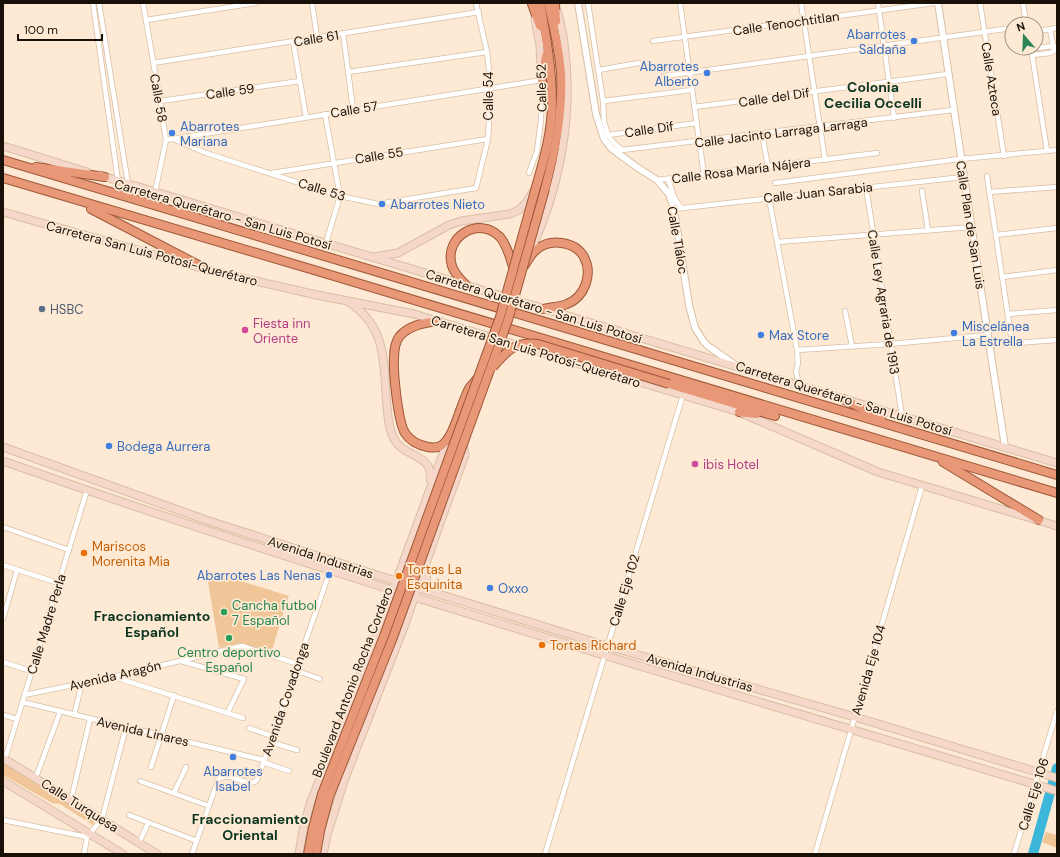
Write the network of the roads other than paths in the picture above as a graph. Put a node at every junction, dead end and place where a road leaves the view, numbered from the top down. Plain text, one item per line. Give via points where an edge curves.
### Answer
1 (93, 3) edge
2 (99, 3) edge
3 (143, 3) edge
4 (256, 3) edge
5 (312, 3) edge
6 (476, 3) edge
7 (535, 3) edge
8 (548, 3) edge
9 (556, 3) edge
10 (680, 3) edge
11 (801, 3) edge
12 (878, 3) edge
13 (934, 3) edge
14 (938, 3) edge
15 (980, 3) edge
16 (1023, 3) edge
17 (589, 4) edge
18 (578, 5) edge
19 (879, 10) junction
20 (479, 12) junction
21 (1025, 16) edge
22 (146, 20) junction
23 (804, 21) junction
24 (1057, 28) edge
25 (1004, 29) edge
26 (1050, 29) junction
27 (1044, 30) edge
28 (984, 32) junction
29 (343, 33) junction
30 (317, 37) junction
31 (685, 37) junction
32 (943, 37) junction
33 (293, 41) junction
34 (653, 41) dead end
35 (558, 44) junction
36 (595, 44) junction
37 (548, 45) junction
38 (585, 46) junction
39 (884, 46) junction
40 (1044, 48) edge
41 (1055, 48) edge
42 (1044, 51) edge
43 (488, 52) junction
44 (810, 56) junction
45 (1032, 56) edge
46 (153, 63) junction
47 (639, 63) dead end
48 (598, 70) junction
49 (348, 72) junction
50 (690, 72) junction
51 (948, 74) junction
52 (664, 76) dead end
53 (542, 80) junction
54 (300, 81) junction
55 (889, 81) junction
56 (491, 88) junction
57 (692, 90) junction
58 (815, 91) junction
59 (160, 101) junction
60 (604, 102) junction
61 (694, 107) junction
62 (353, 109) junction
63 (953, 110) junction
64 (326, 114) junction
65 (306, 117) junction
66 (894, 118) junction
67 (696, 123) junction
68 (820, 127) junction
69 (762, 134) junction
70 (606, 137) junction
71 (173, 139) junction
72 (488, 139) junction
73 (166, 140) junction
74 (699, 142) junction
75 (3, 146) edge
76 (632, 150) joint
77 (1057, 150) edge
78 (1047, 151) junction
79 (877, 153) dead end
80 (123, 155) junction
81 (115, 156) junction
82 (1004, 156) junction
83 (825, 160) junction
84 (7, 162) edge
85 (334, 162) junction
86 (961, 162) junction
87 (768, 167) junction
88 (271, 173) junction
89 (529, 173) dead end
90 (704, 175) junction
91 (963, 175) junction
92 (987, 176) dead end
93 (105, 177) junction
94 (3, 178) edge
95 (668, 179) junction
96 (657, 180) junction
97 (118, 181) junction
98 (775, 183) dead end
99 (128, 184) junction
100 (536, 186) junction
101 (866, 187) junction
102 (1057, 187) edge
103 (476, 188) joint
104 (922, 191) dead end
105 (155, 192) junction
106 (989, 192) junction
107 (340, 196) junction
108 (769, 198) junction
109 (74, 200) junction
110 (681, 208) junction
111 (674, 209) junction
112 (3, 212) edge
113 (972, 227) junction
114 (1057, 228) edge
115 (928, 230) junction
116 (873, 235) junction
117 (996, 235) junction
118 (777, 242) junction
119 (326, 243) junction
120 (371, 257) junction
121 (513, 267) junction
122 (208, 270) junction
123 (1057, 270) edge
124 (522, 271) junction
125 (1002, 277) junction
126 (466, 286) junction
127 (346, 300) junction
128 (543, 309) junction
129 (1057, 310) edge
130 (846, 311) dead end
131 (1008, 314) junction
132 (438, 321) junction
133 (988, 335) junction
134 (1011, 336) dead end
135 (1057, 340) edge
136 (890, 344) junction
137 (990, 345) junction
138 (852, 346) junction
139 (797, 350) junction
140 (740, 368) junction
141 (489, 372) junction
142 (476, 380) junction
143 (799, 385) junction
144 (683, 395) junction
145 (843, 399) junction
146 (739, 412) junction
147 (775, 416) junction
148 (902, 416) junction
149 (814, 421) junction
150 (900, 427) junction
151 (449, 438) junction
152 (463, 443) junction
153 (3, 447) edge
154 (1005, 447) junction
155 (30, 456) junction
156 (934, 456) junction
157 (3, 460) edge
158 (1057, 463) edge
159 (18, 466) junction
160 (1057, 475) edge
161 (105, 483) junction
162 (922, 486) junction
163 (87, 490) junction
164 (128, 492) junction
165 (428, 493) junction
166 (1057, 493) edge
167 (112, 499) junction
168 (150, 500) junction
169 (144, 510) junction
170 (206, 520) junction
171 (1040, 520) junction
172 (1057, 526) edge
173 (3, 527) edge
174 (202, 529) junction
175 (69, 550) junction
176 (403, 560) junction
177 (3, 565) edge
178 (425, 566) junction
179 (17, 570) junction
180 (330, 571) junction
181 (377, 575) junction
182 (396, 581) junction
183 (58, 583) junction
184 (378, 586) junction
185 (418, 587) junction
186 (393, 590) junction
187 (441, 595) junction
188 (415, 597) junction
189 (432, 602) junction
190 (388, 605) junction
191 (409, 612) junction
192 (3, 619) edge
193 (382, 620) junction
194 (404, 627) junction
195 (608, 646) junction
196 (605, 656) junction
197 (179, 660) junction
198 (3, 662) edge
199 (298, 664) junction
200 (295, 670) junction
201 (31, 672) junction
202 (113, 677) junction
203 (320, 680) dead end
204 (82, 683) junction
205 (24, 695) junction
206 (174, 695) junction
207 (22, 702) junction
208 (1057, 711) edge
209 (60, 712) junction
210 (228, 712) junction
211 (3, 715) edge
212 (74, 715) junction
213 (855, 717) junction
214 (243, 718) dead end
215 (17, 719) junction
216 (90, 719) junction
217 (126, 728) junction
218 (249, 728) dead end
219 (851, 730) junction
220 (160, 736) junction
221 (272, 736) junction
222 (270, 742) junction
223 (297, 750) dead end
224 (4, 758) edge
225 (264, 761) junction
226 (186, 767) dead end
227 (151, 768) dead end
228 (289, 771) dead end
229 (1043, 773) junction
230 (36, 778) junction
231 (1057, 778) edge
232 (3, 781) edge
233 (140, 781) dead end
234 (1040, 786) junction
235 (1057, 791) edge
236 (174, 793) junction
237 (71, 800) junction
238 (209, 806) junction
239 (129, 815) dead end
240 (102, 819) junction
241 (3, 820) edge
242 (148, 823) junction
243 (88, 835) junction
244 (196, 841) junction
245 (139, 843) junction
246 (84, 854) edge
247 (123, 854) edge
248 (157, 854) edge
249 (192, 854) edge
250 (299, 854) edge
251 (308, 854) edge
252 (316, 854) edge
253 (323, 854) edge
254 (545, 854) edge
255 (815, 854) edge
256 (1014, 854) edge

1 - 81 street
2 - 80 street
3 - 22 street, Calle 58
4 - 22 street
5 - 30 street
6 - 20 street, Calle 54
7 - 37 highway
7 - 53 main road, Calle 52
8 - 35 highway
9 - 35 highway
9 - 124 main road via 564,43 566,72 568,106 565,139 541,230
10 - 31 street
11 - 23 street
12 - 19 street
13 - 19 street, Calle Tenochtitlan
14 - 32 street, Calle Plan de San Luis
15 - 28 street, Calle Azteca
16 - 21 street
17 - 18 street
17 - 36 street
18 - 38 street, Calle Tláloc
19 - 23 street, Calle Tenochtitlan
19 - 39 street
20 - 29 street, Calle 61
20 - 43 street, Calle 54
22 - 46 street, Calle 58
23 - 31 street, Calle Tenochtitlan
23 - 44 street
24 - 26 street
25 - 28 street
26 - 27 street
26 - 41 street
28 - 32 street
28 - 82 street, Calle Azteca
29 - 30 street, Calle 61
29 - 49 street
30 - 33 street, Calle 61
31 - 34 street, Calle Tenochtitlan
31 - 50 street
32 - 39 street
32 - 51 street, Calle Plan de San Luis
33 - 46 street, Calle 61
33 - 54 street
35 - 124 highway, bridge via 561,73 557,138
36 - 38 street
36 - 48 street
37 - 53 highway
37 - 100 highway, Boulevard Antonio Rocha Cordero via 552,104 549,136
38 - 70 street, Calle Tláloc via 596,114
39 - 44 street
39 - 55 street
40 - 41 street
41 - 42 street
43 - 49 street
43 - 56 street, Calle 54
44 - 50 street
44 - 58 street
45 - 78 street
46 - 59 street, Calle 58
47 - 48 street
48 - 60 street
49 - 62 street
50 - 52 street
50 - 57 street
51 - 55 street, Calle del Dif
51 - 63 street, Calle Plan de San Luis
53 - 56 street, Calle 57
53 - 89 street, Calle 52 via 537,151
54 - 59 street, Calle 59
54 - 65 street
55 - 58 street, Calle del Dif
55 - 66 street
56 - 62 street, Calle 57
56 - 72 street, Calle 54
57 - 60 street
57 - 61 street
58 - 61 street, Calle del Dif
58 - 68 street
59 - 73 street, Calle 58
60 - 70 street
61 - 67 street
62 - 64 street, Calle 57
63 - 66 street, Calle Jacinto Larraga Larraga
63 - 86 street, Calle Plan de San Luis
64 - 65 street, Calle 57
64 - 85 street
65 - 71 street, Calle 57
66 - 68 street, Calle Jacinto Larraga Larraga
67 - 70 street, Calle Dif
67 - 74 street
68 - 69 street, Calle Jacinto Larraga Larraga
68 - 83 street
69 - 74 street, Calle Jacinto Larraga Larraga
69 - 87 street
70 - 76 street, Calle Tláloc via 622,150
70 - 96 street, Calle Tláloc via 611,148
71 - 73 street, Calle 57
71 - 88 street, Calle 53 via 206,153
72 - 85 street, Calle 55
72 - 103 street, Calle 54
73 - 105 street, Calle 58
74 - 76 street, Calle Jacinto Larraga Larraga
74 - 90 street
75 - 93 main road
77 - 78 street
78 - 82 street
79 - 83 street, Calle Rosa María Nájera
80 - 81 street
80 - 99 street
81 - 97 street
82 - 86 street
83 - 87 street, Calle Rosa María Nájera
84 - 93 highway
84 - 150 highway, Carretera Querétaro - San Luis Potosí
85 - 88 street, Calle 55
85 - 107 street
86 - 91 street, Calle Plan de San Luis
86 - 98 street
87 - 90 street, Calle Rosa María Nájera
88 - 107 street, Calle 53
90 - 95 street, Calle Rosa María Nájera
91 - 101 street, Calle Juan Sarabia
91 - 113 street, Calle Plan de San Luis
92 - 106 street
93 - 97 main road
94 - 109 highway
95 - 96 street, Calle Rosa María Nájera
95 - 110 street
96 - 111 street, Calle Tláloc via 669,194
97 - 99 main road
99 - 105 main road
100 - 120 main road via 526,203 510,214 461,221 398,253
100 - 121 highway, Boulevard Antonio Rocha Cordero, bridge
101 - 108 street, Calle Juan Sarabia
101 - 116 street, Calle Ley Agraria de 1913
102 - 106 street
103 - 107 street, Calle 53 via 378,204
104 - 115 street
105 - 119 main road
106 - 117 street
107 - 119 street
108 - 110 street, Calle Juan Sarabia
108 - 118 street
109 - 122 highway
109 - 149 highway
110 - 111 street, Calle Juan Sarabia
111 - 140 street, Calle Tláloc via 695,328 713,351
112 - 122 main road, Carretera San Luis Potosí-Querétaro
113 - 115 street
113 - 133 street, Calle Plan de San Luis
114 - 117 street
115 - 116 street
116 - 118 street
116 - 136 street, Calle Ley Agraria de 1913
117 - 125 street
118 - 139 street
119 - 120 main road
120 - 126 main road
121 - 126 highway via 505,244 499,236 483,228 473,228 456,239 452,247 452,265
121 - 142 highway, Boulevard Antonio Rocha Cordero, bridge via 500,317
122 - 127 main road, Carretera San Luis Potosí-Querétaro
123 - 125 street
124 - 128 highway, bridge via 536,249 551,243 561,242 572,246 585,258 588,275 586,287 579,296 568,304
124 - 141 highway, Boulevard Antonio Rocha Cordero, bridge
125 - 131 street
126 - 128 main road
127 - 132 main road, Carretera San Luis Potosí-Querétaro
127 - 165 main road via 362,311 376,330 382,351 391,431 404,451 428,465 431,472
128 - 140 main road
129 - 131 street
130 - 138 street
131 - 134 street
132 - 144 main road, Carretera San Luis Potosí-Querétaro
132 - 151 highway via 409,329 399,337 393,359 398,408 405,434 422,446 434,448
133 - 136 street
133 - 137 street, Calle Plan de San Luis
135 - 137 street
136 - 138 street
136 - 148 street, Calle Ley Agraria de 1913
137 - 154 street, Calle Plan de San Luis
138 - 139 street
139 - 143 street via 796,371
140 - 143 main road
141 - 147 highway, bridge via 503,356 518,345 538,344
141 - 152 highway, Boulevard Antonio Rocha Cordero, bridge
142 - 151 highway via 470,387
142 - 251 highway, Boulevard Antonio Rocha Cordero, bridge via 384,636 322,794
143 - 145 main road
144 - 146 main road, Carretera San Luis Potosí-Querétaro
144 - 195 street, Calle Eje 102
145 - 148 main road
145 - 150 highway
146 - 147 highway
146 - 162 main road, Carretera San Luis Potosí-Querétaro via 878,472
147 - 149 highway
148 - 154 main road
149 - 156 highway
150 - 160 highway, Carretera Querétaro - San Luis Potosí
151 - 165 main road, Boulevard Antonio Rocha Cordero
152 - 178 main road, Boulevard Antonio Rocha Cordero via 465,455
152 - 252 highway, Boulevard Antonio Rocha Cordero, bridge via 392,640 329,797
153 - 155 main road, Avenida Industrias
154 - 158 main road
155 - 159 main road via 25,464
155 - 161 main road, Avenida Industrias
156 - 166 highway
156 - 171 highway
157 - 159 main road, Avenida Industrias
159 - 163 main road, Avenida Industrias
161 - 163 main road via 97,483
161 - 164 main road, Avenida Industrias
162 - 171 main road, Carretera San Luis Potosí-Querétaro
162 - 213 street, Avenida Eje 104
163 - 167 main road, Avenida Industrias
163 - 175 street, Calle Madre Perla
164 - 167 main road
164 - 168 main road, Avenida Industrias
165 - 176 main road, Boulevard Antonio Rocha Cordero
167 - 169 main road, Avenida Industrias
168 - 169 main road
168 - 170 main road, Avenida Industrias
169 - 174 main road, Avenida Industrias
170 - 174 main road
170 - 181 main road, Avenida Industrias
171 - 172 main road, Carretera San Luis Potosí-Querétaro
173 - 175 street
174 - 180 main road, Avenida Industrias
175 - 183 street, Calle Madre Perla
176 - 178 main road via 406,569 412,573 419,572
176 - 181 main road via 393,574
176 - 182 main road, Boulevard Antonio Rocha Cordero
177 - 179 street
178 - 185 main road, Boulevard Antonio Rocha Cordero
178 - 187 main road via 427,582
179 - 183 street
179 - 192 street
180 - 184 main road, Avenida Industrias
180 - 199 street, Avenida Covadonga
181 - 182 main road, Avenida Industrias
182 - 185 main road, Avenida Industrias
182 - 186 main road, Boulevard Antonio Rocha Cordero
183 - 201 street, Calle Madre Perla
184 - 186 main road, Avenida Industrias
184 - 190 main road via 385,594
185 - 187 main road, Avenida Industrias
185 - 188 main road, Boulevard Antonio Rocha Cordero
186 - 188 main road, Avenida Industrias
186 - 190 main road, Boulevard Antonio Rocha Cordero
187 - 195 main road, Avenida Industrias
188 - 189 main road, Avenida Industrias
188 - 191 main road, Boulevard Antonio Rocha Cordero
189 - 191 main road via 417,604
189 - 196 main road, Avenida Industrias
190 - 193 main road, Boulevard Antonio Rocha Cordero
191 - 194 main road, Boulevard Antonio Rocha Cordero
193 - 194 main road via 388,612 396,611 403,617
193 - 250 main road, Boulevard Antonio Rocha Cordero via 310,804
194 - 253 main road, Boulevard Antonio Rocha Cordero via 345,778
195 - 196 street, Calle Eje 102
195 - 213 main road, Avenida Industrias
196 - 219 main road, Avenida Industrias
196 - 254 street, Calle Eje 102
197 - 199 street, Avenida Aragón via 242,646
197 - 202 street, Avenida Aragón
197 - 210 street via 244,679
198 - 201 street
199 - 200 street, Avenida Covadonga
200 - 203 street
200 - 221 street, Avenida Covadonga
201 - 205 street, Calle Madre Perla
202 - 204 street, Avenida Aragón
202 - 206 street
204 - 205 street, Avenida Aragón
204 - 212 street
205 - 207 street, Calle Madre Perla
206 - 210 street
206 - 220 street
207 - 209 street, Avenida Linares
207 - 215 street, Calle Madre Perla
208 - 229 street, Calle Eje 106
209 - 212 street, Avenida Linares
209 - 230 street
210 - 214 street
211 - 215 street
212 - 216 street, Avenida Linares
213 - 219 street, Avenida Eje 104
213 - 229 main road, Avenida Industrias
215 - 224 street, Calle Madre Perla
216 - 217 street, Avenida Linares
216 - 237 street
217 - 220 street, Avenida Linares
217 - 240 street
218 - 221 street
219 - 234 main road, Avenida Industrias
219 - 255 street, Avenida Eje 104
220 - 225 street, Avenida Linares
220 - 227 street
221 - 222 street, Avenida Covadonga
222 - 223 street
222 - 225 street, Avenida Covadonga
224 - 230 main road, Calle Turquesa
225 - 228 street, Avenida Linares
225 - 238 street, Avenida Covadonga via 255,782 250,784 221,777
226 - 236 street
229 - 231 main road, Avenida Industrias
229 - 234 street, Calle Eje 106
230 - 237 main road, Calle Turquesa
232 - 243 main road, Calle Turquesa
233 - 236 street
234 - 235 main road, Avenida Industrias
234 - 256 street, Calle Eje 106
236 - 238 street
237 - 240 main road, Calle Turquesa
238 - 244 street
239 - 242 street
240 - 243 street
240 - 245 main road, Calle Turquesa
241 - 243 street
242 - 244 street
242 - 245 street
243 - 246 street
243 - 247 main road, Calle Turquesa
244 - 249 street
245 - 248 main road, Calle Turquesa

